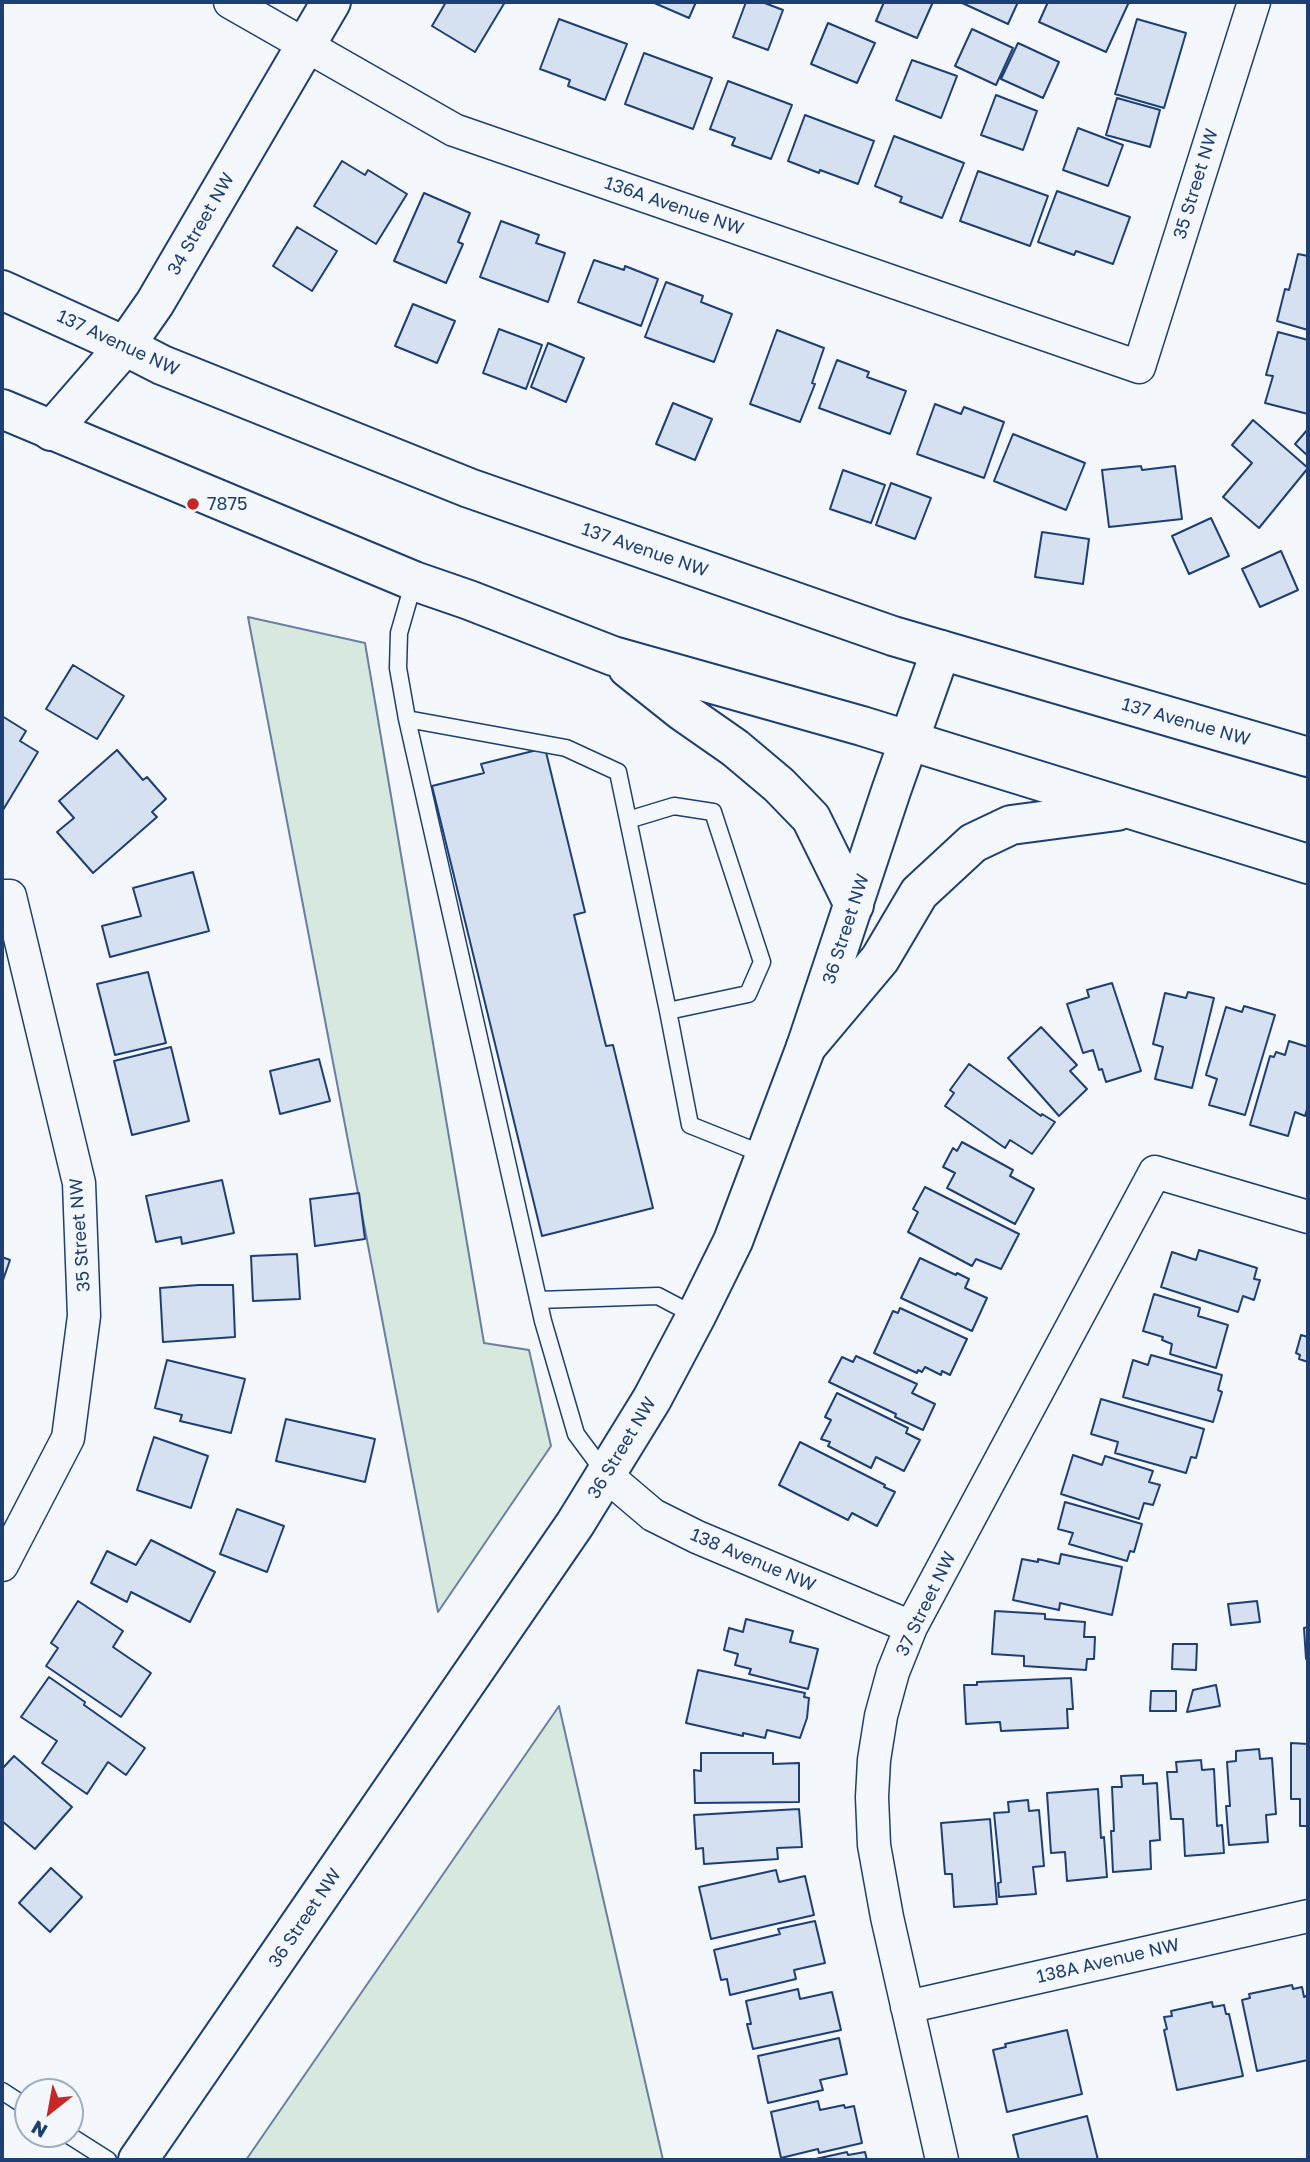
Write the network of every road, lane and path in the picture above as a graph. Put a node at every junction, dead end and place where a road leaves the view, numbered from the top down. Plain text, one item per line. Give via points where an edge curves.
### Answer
1 (230, 2) edge
2 (331, 2) edge
3 (1254, 2) edge
4 (305, 45) junction
5 (2, 290) edge
6 (125, 346) junction
7 (1139, 367) joint
8 (2, 410) edge
9 (51, 431) junction
10 (414, 580) junction
11 (941, 650) junction
12 (613, 656) junction
13 (407, 719) junction
14 (910, 742) junction
15 (1308, 757) edge
16 (1131, 809) junction
17 (628, 820) junction
18 (1308, 864) edge
19 (6, 896) edge
20 (854, 905) junction
21 (668, 1011) junction
22 (807, 1047) junction
23 (765, 1155) junction
24 (1308, 1217) edge
25 (538, 1300) junction
26 (696, 1316) junction
27 (606, 1475) junction
28 (2, 1565) edge
29 (911, 1627) junction
30 (1308, 1916) edge
31 (907, 2007) junction
32 (84, 2145) edge
33 (108, 2160) edge
34 (138, 2160) edge
35 (942, 2160) edge

1 - 4 street, 136A Avenue NW
2 - 4 main road, 34 Street NW
3 - 7 street, 35 Street NW
4 - 6 main road, 34 Street NW via 155,303
4 - 7 street, 136A Avenue NW via 454,130
5 - 6 main road, 137 Avenue NW
6 - 9 main road, 34 Street NW
6 - 11 main road, 137 Avenue NW via 469,488
8 - 9 main road
9 - 10 main road
10 - 12 main road
10 - 13 lane via 399,633 398,668
11 - 14 main road, 36 Street NW
11 - 15 main road, 137 Avenue NW
12 - 14 main road
12 - 20 main road via 735,748 811,818
13 - 17 lane via 566,748 618,772
13 - 25 lane
14 - 16 main road
14 - 20 main road, 36 Street NW
16 - 18 main road
16 - 22 main road via 1011,825 972,843 919,893 880,959
17 - 21 lane
17 - 21 lane via 674,806 713,813 762,962 748,994
19 - 28 street, 35 Street NW via 79,1183 84,1316 68,1438
20 - 22 main road, 36 Street NW
21 - 23 lane via 690,1125
22 - 23 main road, 36 Street NW
23 - 26 main road, 36 Street NW via 733,1241
24 - 29 street, 37 Street NW via 1155,1172
25 - 26 lane via 658,1296
25 - 27 lane via 576,1434
26 - 27 main road, 36 Street NW
27 - 29 street, 138 Avenue NW via 653,1515 697,1538
27 - 34 main road, 36 Street NW
29 - 31 street, 37 Street NW via 881,1716 872,1797 874,1845
30 - 31 street, 138A Avenue NW
31 - 35 street, 37 Street NW
32 - 33 lane

